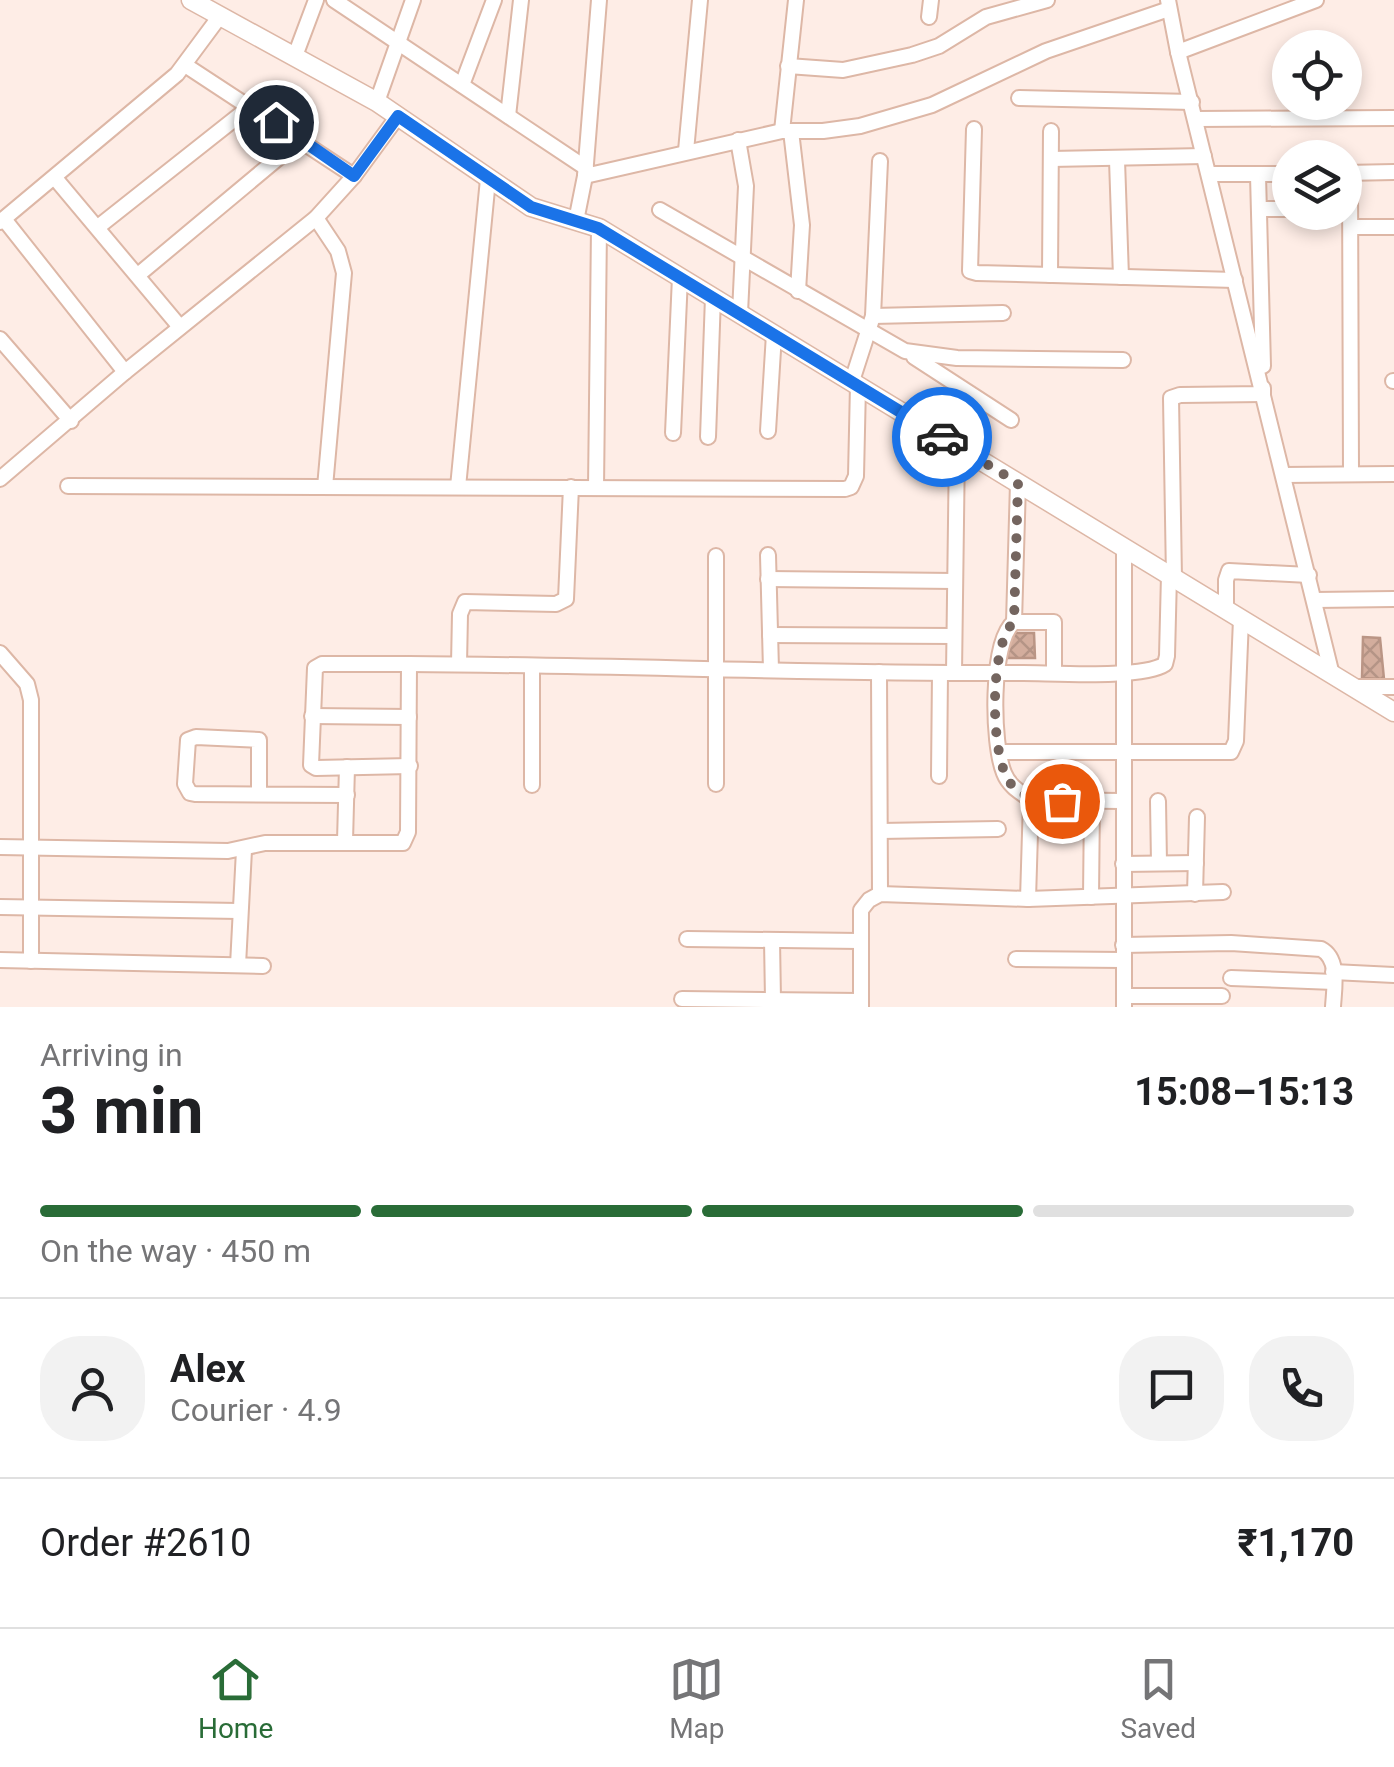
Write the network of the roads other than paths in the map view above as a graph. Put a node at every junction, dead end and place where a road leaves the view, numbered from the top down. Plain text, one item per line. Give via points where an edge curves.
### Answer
1 (191, 0) edge
2 (316, 0) edge
3 (334, 0) edge
4 (413, 0) edge
5 (494, 0) edge
6 (521, 0) edge
7 (599, 0) edge
8 (700, 0) edge
9 (796, 0) edge
10 (931, 0) edge
11 (1047, 0) edge
12 (1316, 0) edge
13 (1169, 5) edge
14 (1002, 6) edge
15 (220, 16) junction
16 (929, 17) dead end
17 (398, 41) junction
18 (1178, 52) junction
19 (295, 56) junction
20 (185, 65) junction
21 (788, 66) junction
22 (462, 85) junction
23 (1019, 98) dead end
24 (377, 102) junction
25 (1192, 102) junction
26 (250, 106) junction
27 (398, 116) junction
28 (508, 116) junction
29 (1394, 118) edge
30 (1196, 120) junction
31 (974, 128) dead end
32 (786, 131) junction
33 (1051, 131) dead end
34 (301, 139) junction
35 (738, 140) junction
36 (686, 151) junction
37 (1204, 156) junction
38 (1050, 158) junction
39 (1117, 160) junction
40 (880, 161) dead end
41 (585, 172) junction
42 (1362, 172) edge
43 (1394, 172) edge
44 (1209, 174) junction
45 (1258, 175) junction
46 (1272, 175) edge
47 (354, 176) junction
48 (55, 178) junction
49 (488, 179) junction
50 (1259, 209) junction
51 (1272, 209) edge
52 (660, 210) dead end
53 (316, 218) junction
54 (2, 221) edge
55 (576, 221) junction
56 (98, 227) junction
57 (1362, 227) edge
58 (1394, 227) edge
59 (598, 228) junction
60 (1351, 230) edge
61 (743, 258) junction
62 (138, 275) junction
63 (1050, 275) junction
64 (680, 277) junction
65 (1120, 277) junction
66 (1236, 280) junction
67 (798, 290) junction
68 (713, 297) junction
69 (740, 313) junction
70 (1004, 313) dead end
71 (874, 316) junction
72 (180, 327) junction
73 (870, 333) junction
74 (774, 334) junction
75 (0, 338) edge
76 (905, 351) junction
77 (6, 356) edge
78 (1122, 360) dead end
79 (125, 372) junction
80 (855, 383) junction
81 (1263, 394) junction
82 (1012, 420) dead end
83 (71, 421) junction
84 (768, 431) dead end
85 (673, 433) dead end
86 (708, 437) dead end
87 (956, 446) junction
88 (1352, 474) junction
89 (1394, 474) edge
90 (1283, 475) junction
91 (0, 479) edge
92 (1018, 483) junction
93 (68, 486) dead end
94 (325, 487) junction
95 (458, 487) junction
96 (571, 487) junction
97 (596, 488) junction
98 (1124, 548) junction
99 (768, 554) dead end
100 (716, 556) dead end
101 (1308, 574) junction
102 (1171, 577) junction
103 (768, 579) junction
104 (955, 581) junction
105 (1394, 599) edge
106 (1315, 600) junction
107 (1233, 615) junction
108 (1014, 622) junction
109 (770, 635) junction
110 (954, 636) junction
111 (0, 653) edge
112 (410, 664) junction
113 (459, 664) junction
114 (532, 667) junction
115 (718, 670) junction
116 (771, 670) junction
117 (879, 672) junction
118 (1054, 672) junction
119 (1123, 672) junction
120 (947, 673) junction
121 (995, 673) junction
122 (1332, 675) junction
123 (1352, 686) junction
124 (1394, 688) edge
125 (1394, 712) edge
126 (312, 716) junction
127 (408, 717) junction
128 (999, 752) junction
129 (1122, 753) junction
130 (410, 766) junction
131 (347, 767) junction
132 (938, 776) dead end
133 (716, 784) dead end
134 (532, 785) dead end
135 (259, 794) junction
136 (347, 795) junction
137 (1031, 800) junction
138 (1092, 801) junction
139 (1158, 801) dead end
140 (1122, 802) junction
141 (1197, 817) dead end
142 (998, 829) dead end
143 (880, 830) junction
144 (345, 841) junction
145 (0, 847) edge
146 (32, 848) junction
147 (244, 850) junction
148 (1159, 863) junction
149 (1196, 863) junction
150 (1123, 864) junction
151 (1223, 892) dead end
152 (880, 894) junction
153 (1195, 894) junction
154 (1123, 896) junction
155 (1090, 897) junction
156 (1028, 899) junction
157 (0, 907) edge
158 (32, 908) junction
159 (239, 911) junction
160 (687, 939) dead end
161 (772, 940) junction
162 (860, 941) junction
163 (1123, 952) junction
164 (1016, 959) dead end
165 (0, 960) edge
166 (31, 961) junction
167 (238, 965) junction
168 (263, 966) dead end
169 (1394, 974) edge
170 (1334, 977) junction
171 (1231, 978) dead end
172 (1222, 996) dead end
173 (682, 999) dead end
174 (772, 1000) junction
175 (1124, 1002) edge
176 (860, 1004) edge
177 (1333, 1007) edge

1 - 15 street
2 - 19 street
3 - 17 street
4 - 17 street
5 - 22 street
6 - 28 street
7 - 41 street
8 - 36 street
9 - 21 street
10 - 16 street
11 - 14 street
12 - 18 street
13 - 18 street
13 - 32 street via 1046,51 932,105 846,129
14 - 21 street via 939,46 912,54 843,70
15 - 19 street
15 - 20 street
17 - 22 street
17 - 24 street
18 - 25 street
19 - 24 street
20 - 26 street
20 - 48 street
21 - 32 street
22 - 28 street
23 - 25 street
24 - 27 street
25 - 30 street
26 - 34 street
26 - 56 street
27 - 47 street
27 - 49 street
28 - 41 street
29 - 30 street
30 - 37 street
31 - 63 street via 970,270
32 - 35 street
32 - 67 street via 802,225
33 - 38 street
34 - 47 street
34 - 62 street
35 - 36 street
35 - 61 street via 746,186
36 - 41 street
37 - 39 street
37 - 44 street
38 - 39 street
38 - 63 street
39 - 65 street
40 - 71 street
41 - 55 street
42 - 43 street
44 - 45 street
44 - 66 street
45 - 46 street
45 - 50 street
47 - 53 street
48 - 54 street
48 - 56 street
49 - 55 street via 531,207
49 - 95 street
50 - 51 street
50 - 81 street
52 - 61 street
53 - 72 street
53 - 94 street via 344,273
54 - 79 street
55 - 59 street
56 - 62 street
57 - 58 street
59 - 64 street
59 - 97 street
60 - 88 street
61 - 67 street
61 - 69 street
62 - 72 street
63 - 65 street
64 - 68 street
64 - 85 street
65 - 66 street
66 - 81 street
67 - 73 street
68 - 69 street
68 - 86 street
69 - 74 street
70 - 71 street
71 - 73 street
72 - 79 street
73 - 76 street
73 - 80 street
74 - 80 street
74 - 84 street
75 - 77 street
76 - 78 street
76 - 82 street
77 - 83 street
79 - 83 street
80 - 87 street
80 - 97 street via 851,487
81 - 90 street
81 - 102 street via 1171,398
83 - 91 street
87 - 92 street
87 - 104 street
88 - 89 street
88 - 90 street
90 - 101 street
92 - 98 street
92 - 108 street
93 - 94 street
94 - 95 street
95 - 96 street
96 - 97 street
96 - 113 street via 566,599 465,602
98 - 102 street
98 - 119 street
99 - 103 street
100 - 115 street
101 - 106 street
101 - 107 street via 1229,571
102 - 107 street
102 - 119 street via 1166,664
103 - 104 street
103 - 109 street
104 - 110 street
105 - 106 street
106 - 122 street
107 - 122 street
107 - 129 street via 1231,752
108 - 118 street via 1054,622
108 - 121 street via 1005,629
109 - 110 street
109 - 116 street
110 - 120 street
111 - 146 street via 19,672 32,700
112 - 113 street
112 - 126 street via 319,664
112 - 127 street
113 - 114 street
114 - 115 street
114 - 134 street
115 - 116 street
115 - 133 street
116 - 117 street
117 - 120 street
117 - 143 street
118 - 119 street
118 - 121 street
119 - 129 street
120 - 121 street
120 - 132 street
121 - 128 street
122 - 123 street
123 - 124 street
123 - 125 street
126 - 127 street
126 - 131 street via 311,764
127 - 130 street
128 - 129 street
128 - 137 street via 1006,778
129 - 140 street
130 - 131 street
130 - 144 street via 403,843
131 - 136 street
135 - 135 street via 190,793 188,740 258,740
135 - 136 street
136 - 144 street
137 - 138 street
137 - 156 street
138 - 140 street
138 - 155 street
139 - 148 street
140 - 150 street
141 - 149 street
142 - 143 street
143 - 152 street
144 - 147 street via 265,843
145 - 146 street
146 - 147 street
146 - 158 street
147 - 159 street
148 - 149 street
148 - 150 street
149 - 153 street
150 - 154 street
151 - 153 street
152 - 156 street
152 - 162 street via 861,910
153 - 154 street
154 - 155 street
154 - 163 street
155 - 156 street
157 - 158 street
158 - 159 street
158 - 166 street
159 - 167 street
160 - 161 street
161 - 162 street
161 - 174 street
162 - 176 street
163 - 164 street
163 - 170 street via 1231,944 1314,947 1330,954
163 - 175 street
165 - 166 street
166 - 167 street
167 - 168 street
169 - 170 street
170 - 171 street
170 - 177 street
172 - 175 street
173 - 174 street
174 - 176 street

